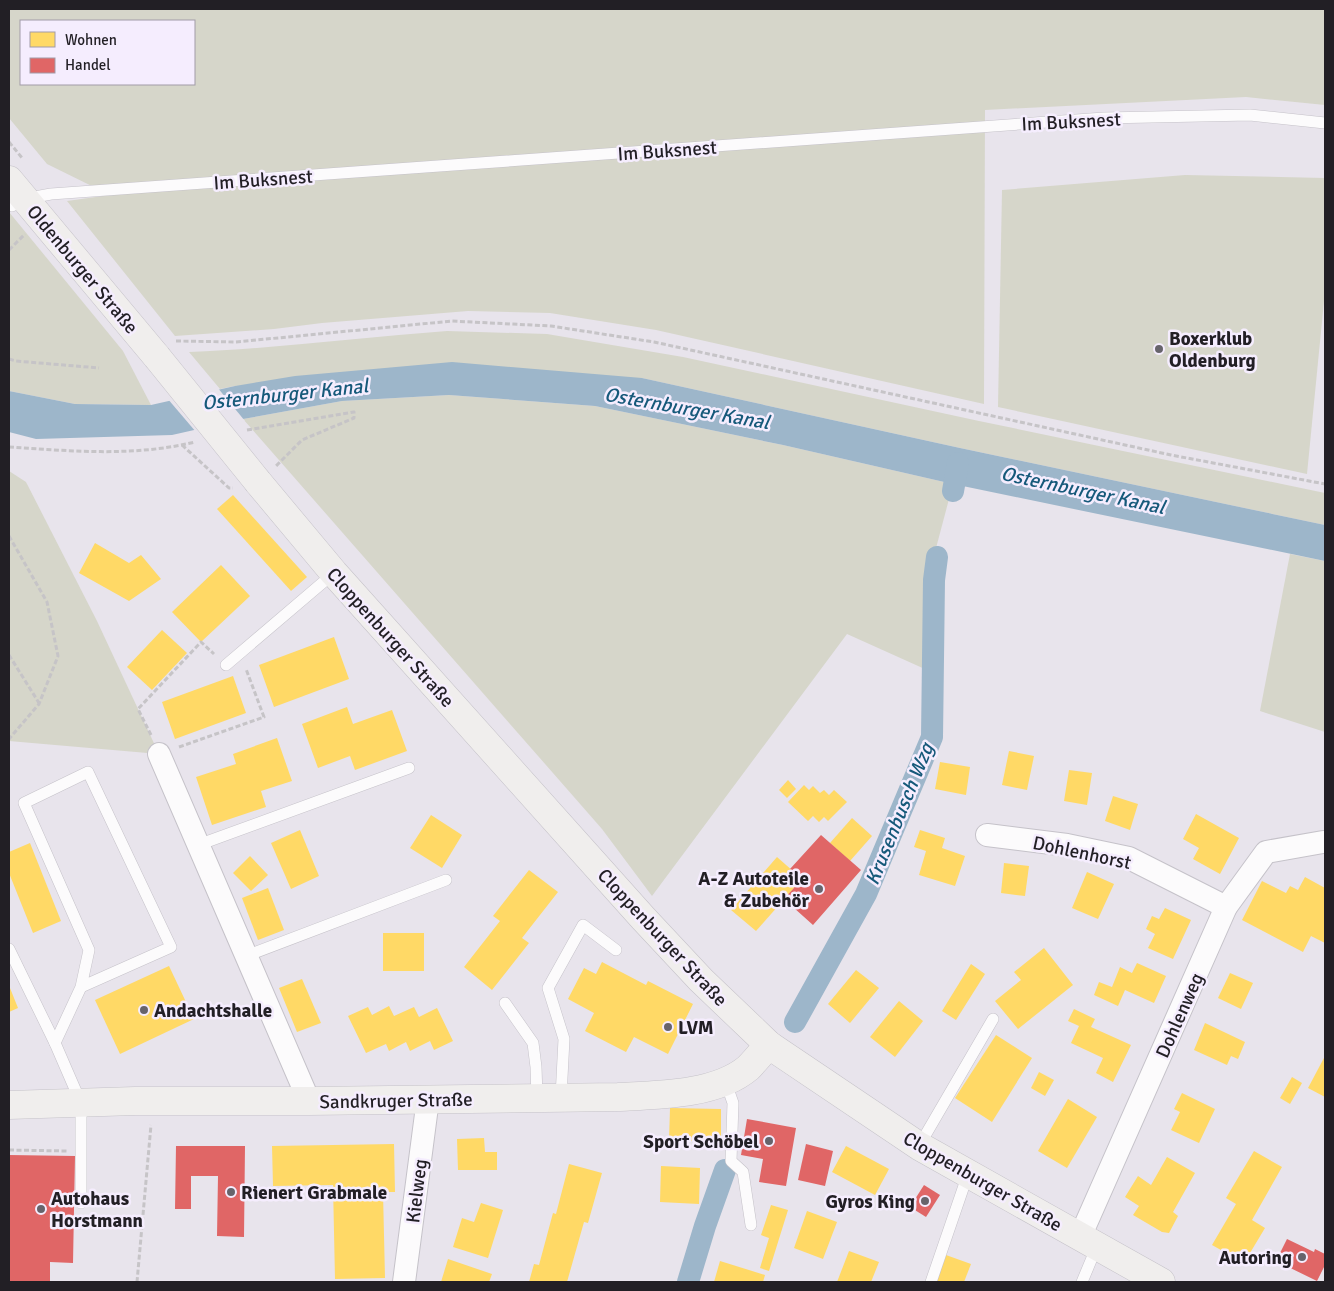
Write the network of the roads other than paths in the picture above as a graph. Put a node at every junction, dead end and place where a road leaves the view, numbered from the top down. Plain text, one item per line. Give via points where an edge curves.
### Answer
1 (1325, 123) edge
2 (15, 195) edge
3 (221, 436) joint
4 (334, 573) junction
5 (226, 665) road end
6 (159, 754) road end
7 (409, 768) dead end
8 (987, 835) dead end
9 (1323, 842) dead end
10 (198, 845) junction
11 (446, 880) dead end
12 (1226, 907) junction
13 (9, 949) edge
14 (616, 950) dead end
15 (246, 956) junction
16 (81, 987) junction
17 (505, 1003) dead end
18 (993, 1019) dead end
19 (55, 1043) junction
20 (768, 1045) junction
21 (725, 1080) junction
22 (549, 1097) junction
23 (428, 1099) junction
24 (309, 1101) junction
25 (81, 1103) junction
26 (9, 1105) edge
27 (919, 1146) junction
28 (968, 1174) junction
29 (81, 1203) dead end
30 (751, 1225) dead end
31 (1088, 1242) junction
32 (404, 1282) edge
33 (930, 1282) edge
34 (1082, 1282) edge
35 (1161, 1282) edge

1 - 2 lane, Im Buksnest via 1250,115 1104,118
2 - 3 main road, Oldenburger Straße, bridge via 164,349
3 - 4 main road, Cloppenburger Straße, bridge via 267,474
4 - 5 lane
4 - 20 main road, Cloppenburger Straße via 643,918
6 - 10 street
7 - 10 lane
8 - 12 street, Dohlenhorst via 1067,845 1129,858
9 - 12 street, Dohlenweg via 1266,852
10 - 15 street
11 - 15 lane
12 - 31 street, Dohlenweg
13 - 19 lane
14 - 22 lane via 583,924 548,988 564,1039
15 - 24 street
16 - 16 lane via 89,950 24,803 88,772 171,947
16 - 19 lane
17 - 22 lane via 533,1043 536,1067
18 - 27 lane
19 - 25 lane
20 - 21 main road, Sandkruger Straße via 747,1068
20 - 27 main road, Cloppenburger Straße
21 - 22 main road, Sandkruger Straße via 696,1090 666,1094
21 - 30 lane via 733,1103 730,1161 743,1172
22 - 23 main road, Sandkruger Straße
23 - 24 main road, Sandkruger Straße
23 - 32 street, Kielweg
24 - 25 main road, Sandkruger Straße
25 - 26 main road, Sandkruger Straße
25 - 29 lane
27 - 28 main road, Cloppenburger Straße
28 - 31 main road, Cloppenburger Straße
28 - 33 lane
31 - 34 lane
31 - 35 main road, Cloppenburger Straße

